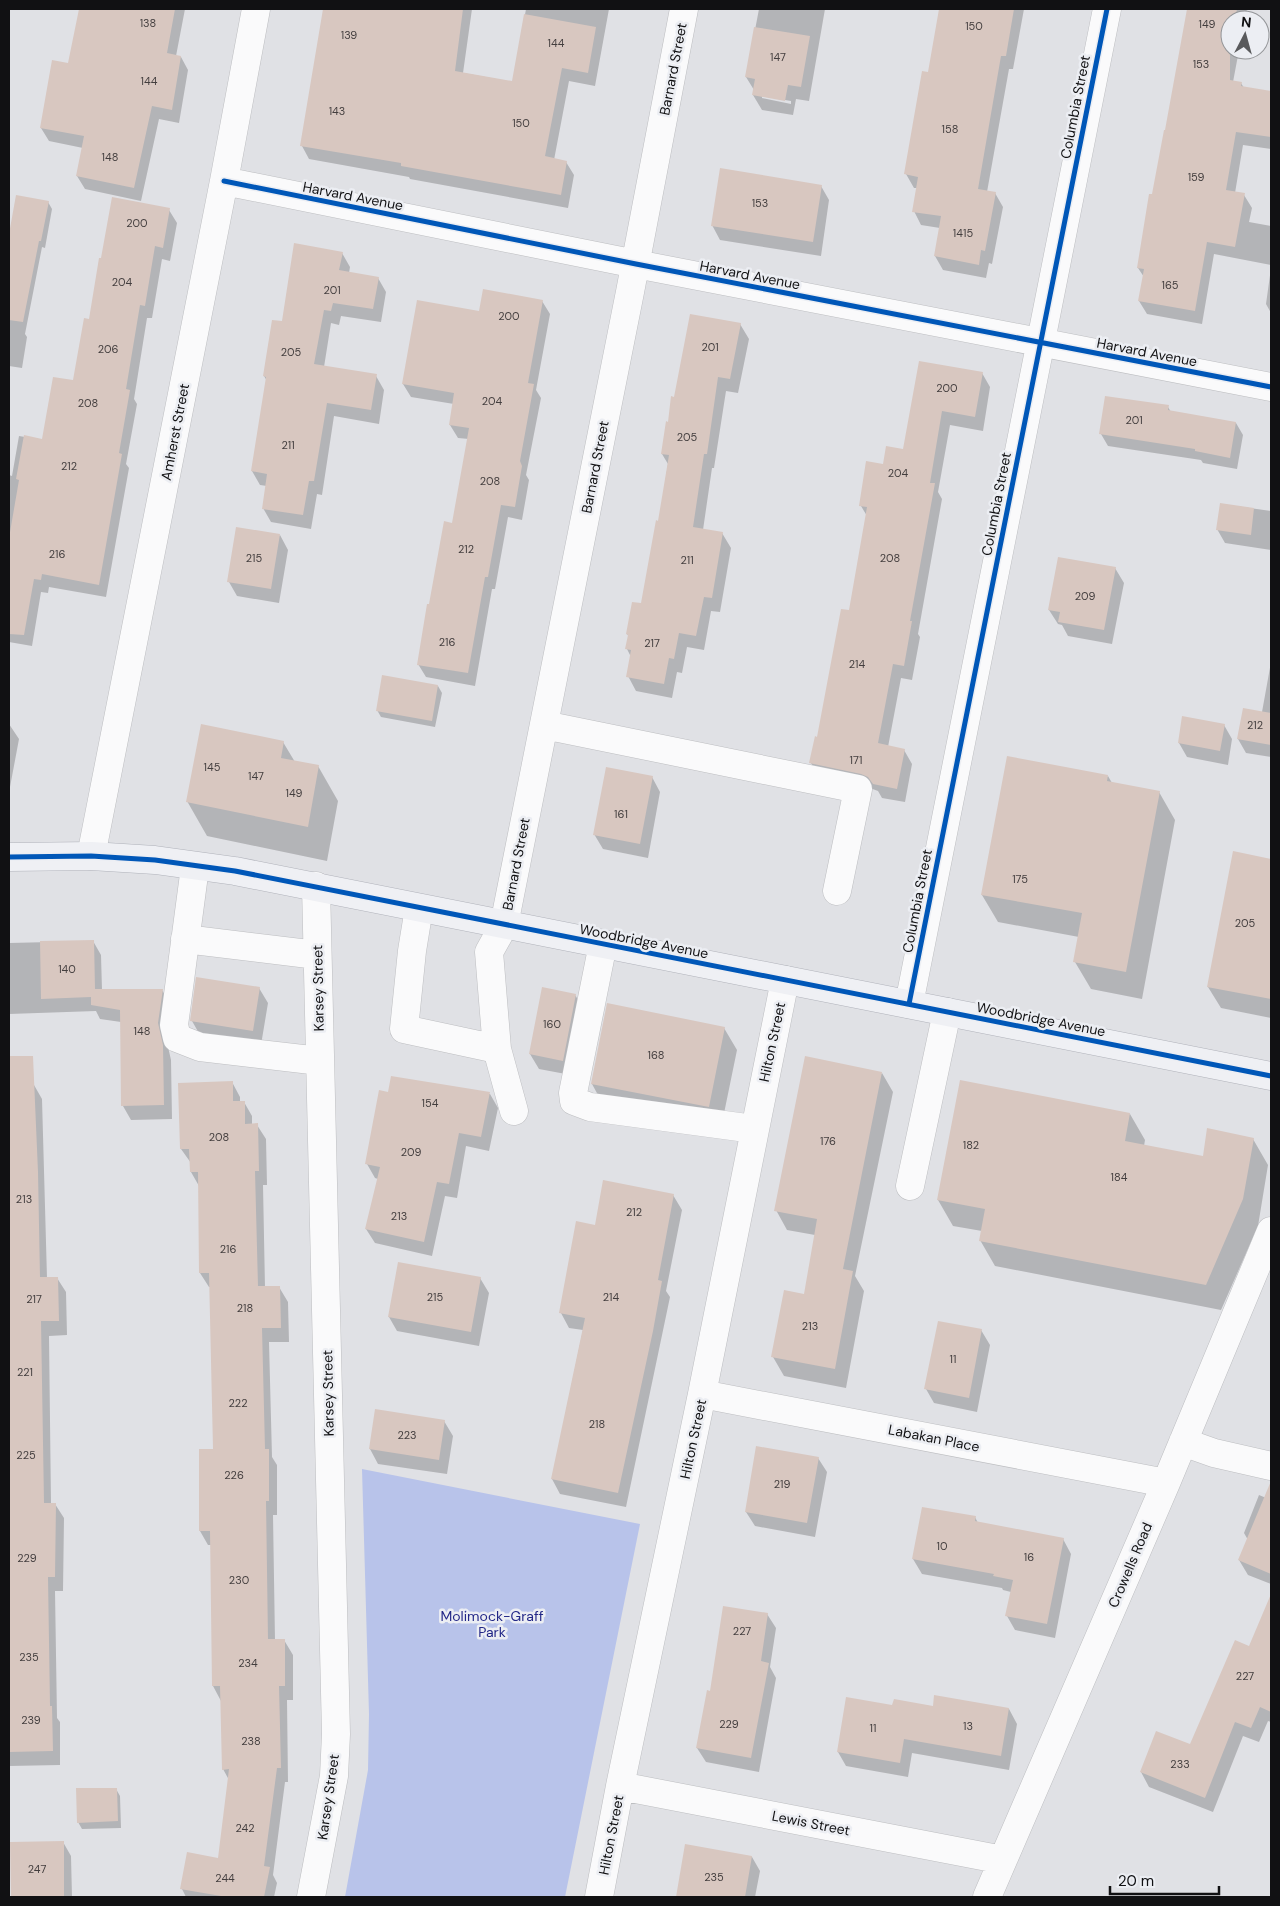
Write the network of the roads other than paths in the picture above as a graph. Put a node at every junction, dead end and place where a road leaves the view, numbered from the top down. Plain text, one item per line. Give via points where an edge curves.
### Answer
1 (256, 9) edge
2 (684, 9) edge
3 (1107, 9) edge
4 (224, 181) junction
5 (636, 264) junction
6 (1039, 343) junction
7 (1271, 387) edge
8 (544, 725) junction
9 (91, 856) junction
10 (9, 857) edge
11 (195, 867) junction
12 (316, 886) junction
13 (837, 891) dead end
14 (419, 908) junction
15 (504, 924) junction
16 (185, 938) junction
17 (603, 944) junction
18 (318, 956) junction
19 (785, 980) junction
20 (909, 1004) junction
21 (947, 1012) junction
22 (497, 1049) junction
23 (320, 1061) junction
24 (1271, 1076) edge
25 (514, 1111) dead end
26 (754, 1129) junction
27 (910, 1186) dead end
28 (1271, 1231) edge
29 (702, 1394) junction
30 (1183, 1442) junction
31 (1271, 1466) edge
32 (1166, 1483) junction
33 (620, 1786) junction
34 (1003, 1860) junction
35 (311, 1897) edge
36 (599, 1897) edge
37 (987, 1897) edge

1 - 4 street, Amherst Street
2 - 5 street, Barnard Street
3 - 6 street, Columbia Street
4 - 5 street, Harvard Avenue
4 - 9 street, Amherst Street
5 - 6 street, Harvard Avenue
5 - 8 street, Barnard Street
6 - 7 street, Harvard Avenue
6 - 20 street, Columbia Street
8 - 13 street via 858,789
8 - 15 street, Barnard Street
9 - 10 main road, Woodbridge Avenue
9 - 11 main road, Woodbridge Avenue via 155,860
11 - 12 main road, Woodbridge Avenue
11 - 16 street
12 - 14 main road, Woodbridge Avenue
12 - 18 street, Karsey Street
14 - 15 main road, Woodbridge Avenue
14 - 22 street via 404,1028
15 - 17 main road, Woodbridge Avenue
15 - 22 street, Barnard Street via 489,952
16 - 18 street
16 - 23 street via 174,1025 177,1038 200,1047
17 - 19 main road, Woodbridge Avenue
17 - 26 street via 574,1101 590,1107
18 - 23 street, Karsey Street
19 - 20 main road, Woodbridge Avenue
19 - 26 street, Hilton Street
20 - 21 main road, Woodbridge Avenue
21 - 24 main road, Woodbridge Avenue
21 - 27 street
22 - 25 street, Barnard Street
23 - 35 street, Karsey Street via 336,1734 334,1776
26 - 29 street, Hilton Street
28 - 30 street, Crowells Road
29 - 32 street, Labakan Place
29 - 33 street, Hilton Street
30 - 31 street
30 - 32 street, Crowells Road
32 - 34 street, Crowells Road
33 - 34 street, Lewis Street
33 - 36 street, Hilton Street
34 - 37 street, Crowells Road

